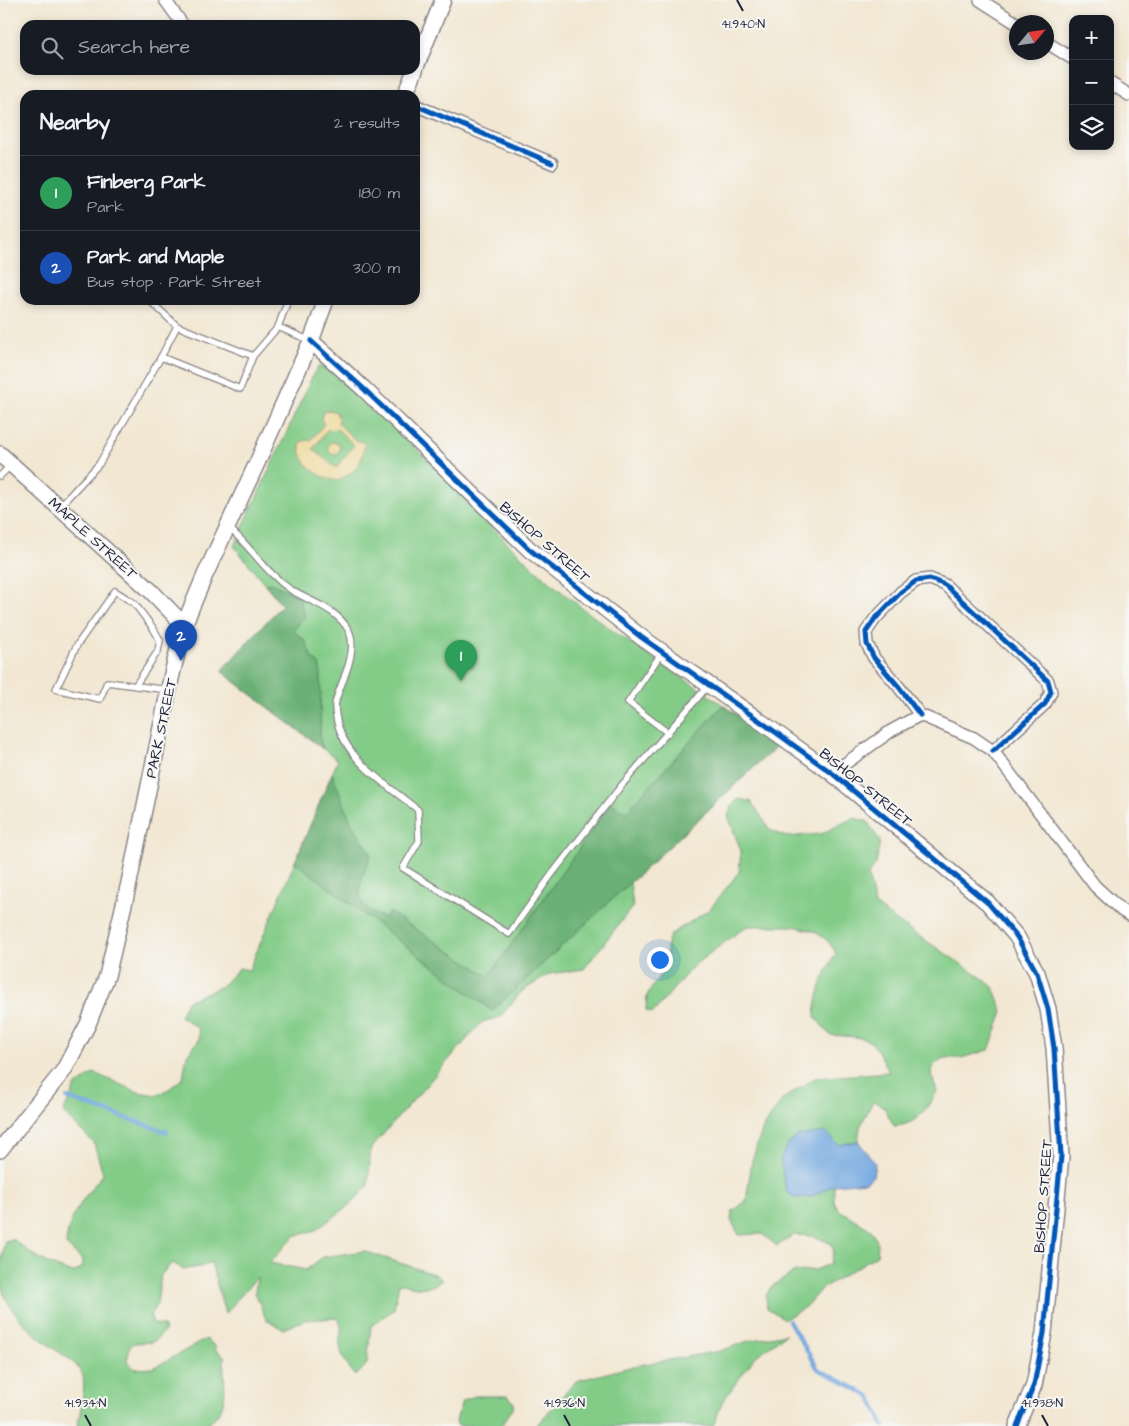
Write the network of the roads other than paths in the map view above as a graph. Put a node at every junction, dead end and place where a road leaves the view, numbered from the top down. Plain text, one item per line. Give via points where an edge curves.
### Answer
1 (165, 0) edge
2 (444, 0) edge
3 (980, 0) edge
4 (1009, 19) edge
5 (179, 20) edge
6 (1054, 47) edge
7 (1069, 56) edge
8 (420, 58) edge
9 (413, 75) edge
10 (1114, 86) edge
11 (407, 90) edge
12 (1129, 95) edge
13 (420, 107) edge
14 (552, 163) dead end
15 (154, 305) edge
16 (286, 305) edge
17 (324, 305) edge
18 (177, 326) junction
19 (278, 327) junction
20 (311, 341) junction
21 (253, 356) junction
22 (161, 357) junction
23 (6, 459) edge
24 (0, 476) edge
25 (59, 507) junction
26 (227, 526) junction
27 (184, 625) junction
28 (662, 652) junction
29 (710, 685) junction
30 (135, 686) junction
31 (168, 690) junction
32 (920, 715) junction
33 (668, 733) junction
34 (993, 751) junction
35 (832, 774) junction
36 (1129, 915) edge
37 (0, 1150) edge
38 (1017, 1426) edge

1 - 5 street
2 - 8 street
3 - 4 street
6 - 7 street
9 - 11 street
10 - 12 street
13 - 14 street
15 - 18 lane
16 - 19 lane
17 - 20 street, PARK STREET
18 - 21 lane
18 - 22 lane
19 - 20 lane
19 - 21 lane
20 - 26 street, PARK STREET
20 - 28 street, BISHOP STREET via 529,548
21 - 22 lane via 240,389
22 - 25 lane via 99,464
23 - 24 lane
23 - 25 street, MAPLE STREET
25 - 27 street, MAPLE STREET
26 - 27 street, PARK STREET
26 - 33 lane via 272,574 291,590 328,610 348,630 352,648 335,706 337,716 344,737 362,765 418,810 419,841 403,868 509,934 583,834
27 - 31 street, PARK STREET
28 - 29 street, BISHOP STREET
28 - 33 lane via 628,702
29 - 33 lane
29 - 35 street, BISHOP STREET
30 - 30 lane via 158,651 160,640 134,604 115,591 77,646 56,689 100,699 107,682
30 - 31 lane
31 - 37 street, PARK STREET via 107,976 88,1024 64,1070
32 - 34 street via 974,738
32 - 34 street via 874,658 867,644 866,632 901,592 916,581 930,579 945,585 1048,681 1051,692 1045,704
32 - 35 street
34 - 36 street via 1095,886
35 - 38 street, BISHOP STREET via 988,904 1017,937 1037,973 1048,1009 1054,1048 1061,1156 1044,1333 1034,1385

